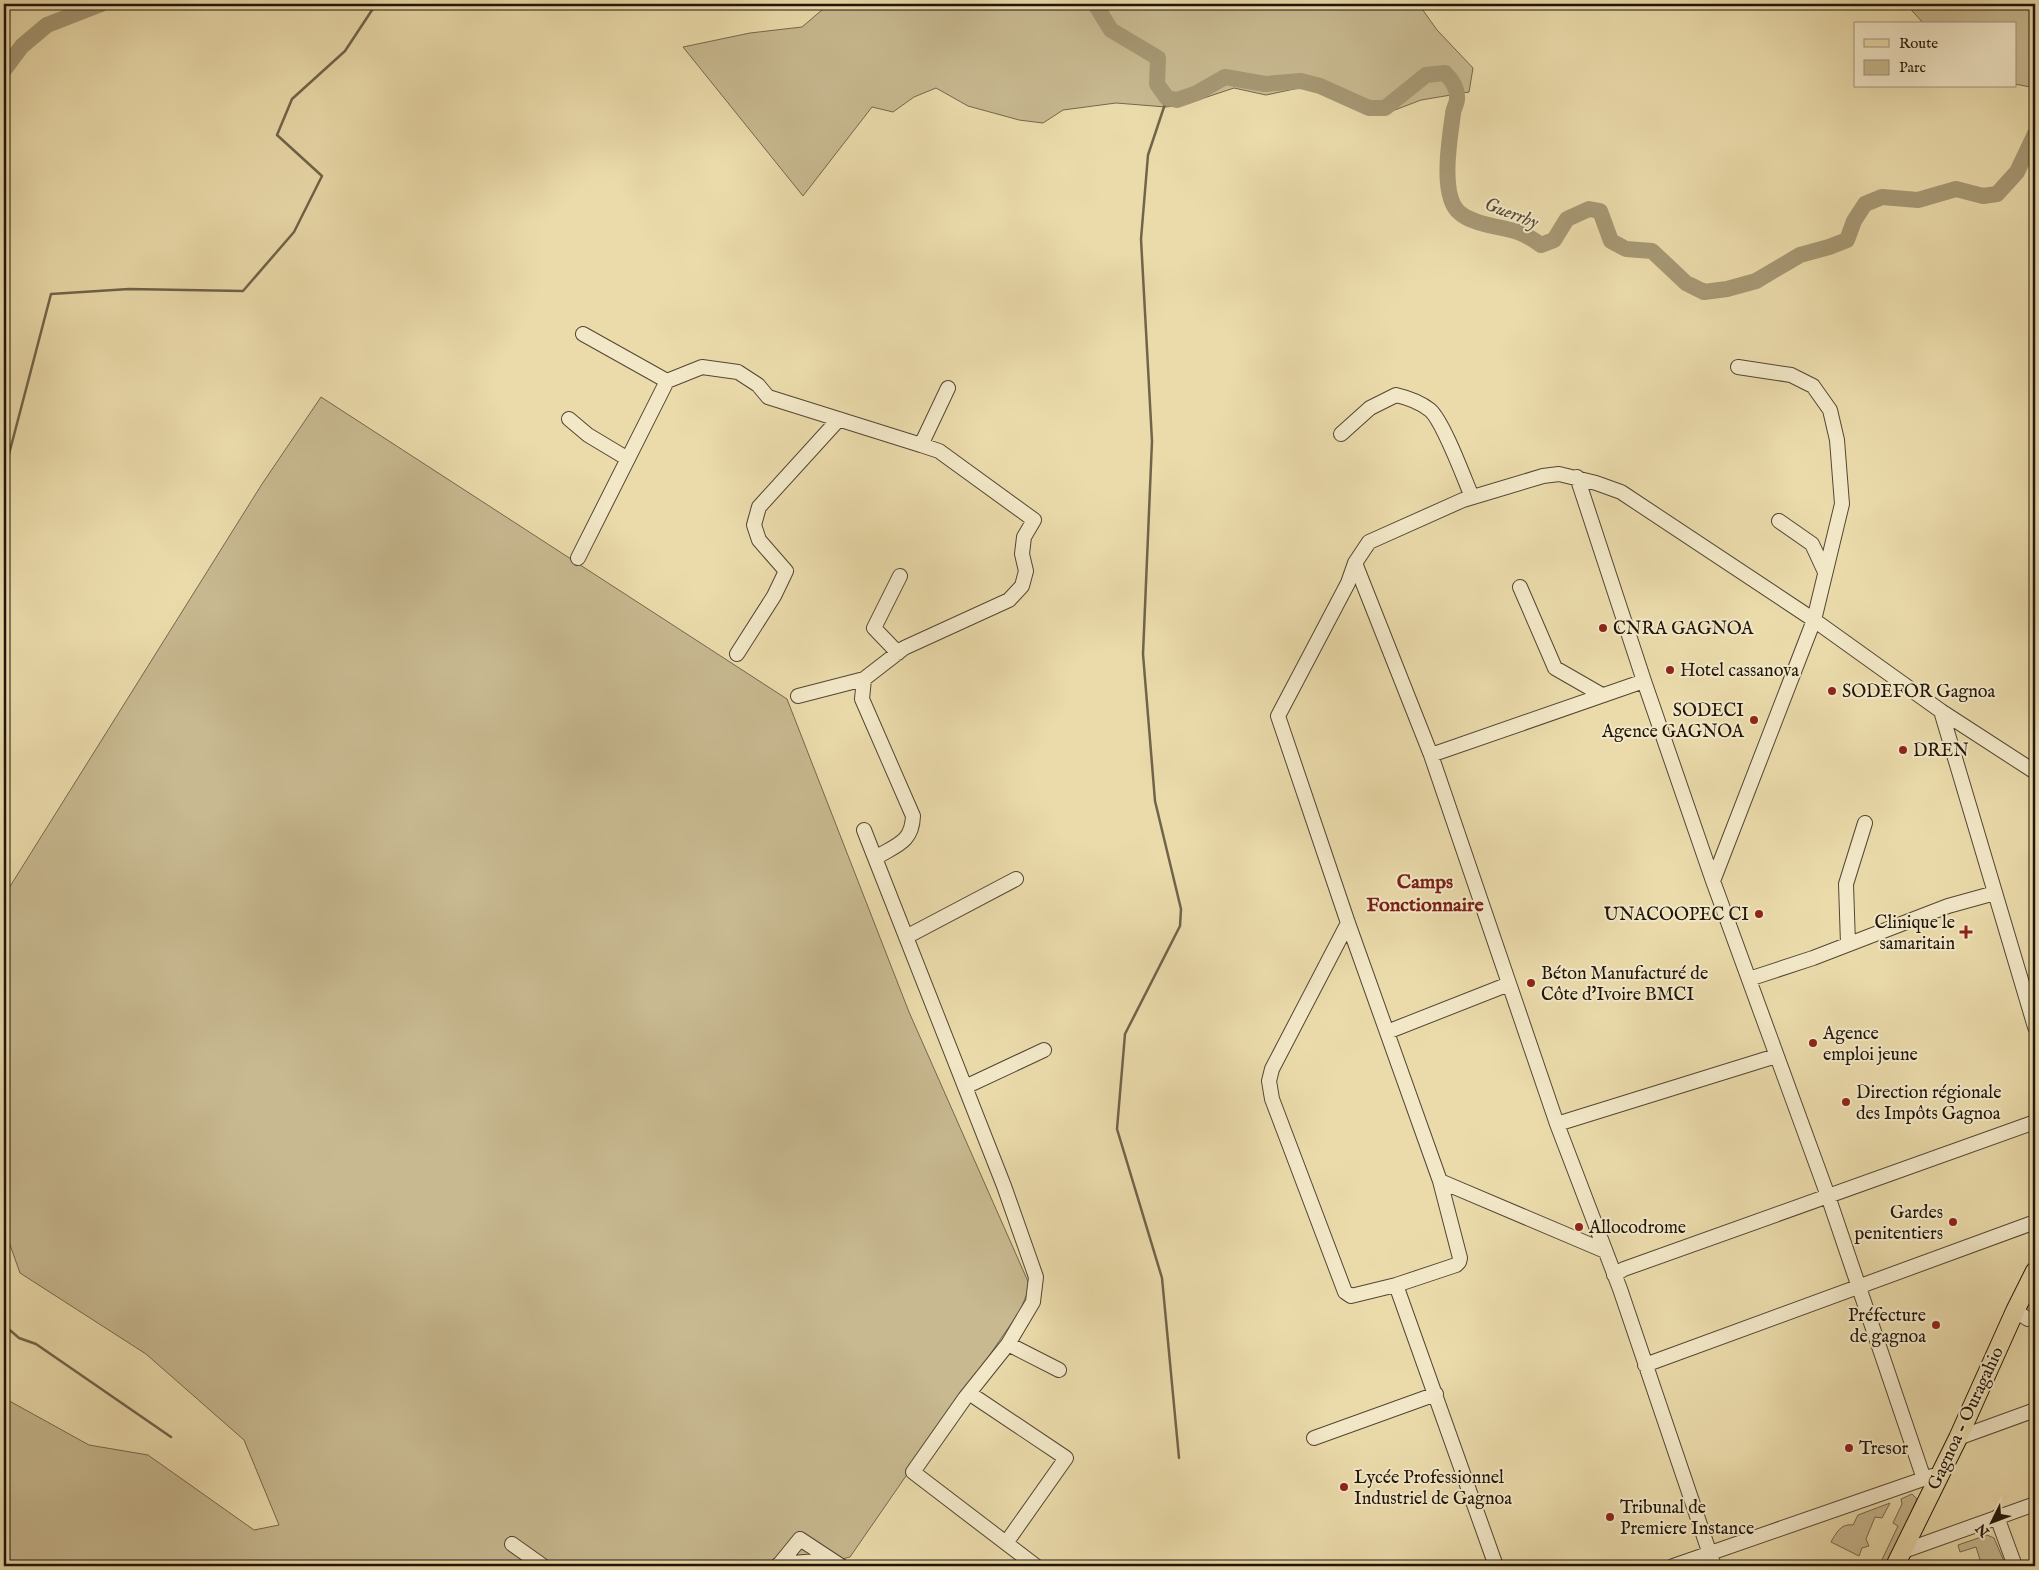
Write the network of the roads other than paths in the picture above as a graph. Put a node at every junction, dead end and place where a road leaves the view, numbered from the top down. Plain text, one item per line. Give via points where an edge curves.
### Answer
1 (583, 334) dead end
2 (1738, 367) dead end
3 (667, 381) junction
4 (948, 388) dead end
5 (569, 419) dead end
6 (838, 419) junction
7 (1342, 434) dead end
8 (921, 444) junction
9 (628, 459) junction
10 (1578, 478) junction
11 (1472, 497) junction
12 (1779, 521) dead end
13 (578, 558) dead end
14 (1355, 563) junction
15 (1826, 572) junction
16 (900, 576) dead end
17 (1520, 587) dead end
18 (1814, 620) junction
19 (898, 653) junction
20 (737, 654) dead end
21 (864, 679) junction
22 (1644, 680) junction
23 (1602, 695) junction
24 (798, 696) dead end
25 (1941, 712) junction
26 (1431, 755) junction
27 (2035, 772) edge
28 (1866, 823) dead end
29 (864, 830) dead end
30 (875, 858) junction
31 (1016, 879) dead end
32 (1713, 881) junction
33 (1995, 893) junction
34 (1348, 924) junction
35 (906, 937) junction
36 (1848, 944) junction
37 (1749, 979) junction
38 (1509, 984) junction
39 (2035, 1027) edge
40 (1387, 1032) junction
41 (1044, 1050) dead end
42 (1776, 1056) junction
43 (965, 1087) junction
44 (2035, 1122) edge
45 (1557, 1124) junction
46 (1440, 1181) junction
47 (1828, 1196) junction
48 (2035, 1222) edge
49 (1605, 1251) junction
50 (2035, 1271) edge
51 (1614, 1275) junction
52 (1396, 1285) junction
53 (1858, 1286) junction
54 (2015, 1311) junction
55 (2035, 1318) edge
56 (1008, 1344) junction
57 (1645, 1365) junction
58 (1059, 1370) dead end
59 (969, 1393) junction
60 (1436, 1394) junction
61 (2035, 1410) edge
62 (1314, 1438) dead end
63 (1958, 1438) junction
64 (1931, 1477) junction
65 (2035, 1504) edge
66 (1997, 1518) junction
67 (1006, 1543) junction
68 (512, 1544) dead end
69 (1898, 1559) edge
70 (1712, 1560) edge
71 (836, 1563) edge
72 (778, 1565) edge
73 (543, 1566) edge
74 (1036, 1566) edge
75 (1496, 1566) edge
76 (1673, 1566) edge
77 (2015, 1566) edge

1 - 3 street
2 - 15 street via 1791,375 1813,386 1830,410 1837,440 1842,504
3 - 6 street via 702,367 738,372 758,385 768,397
3 - 9 street
4 - 8 street
5 - 9 street via 588,435
6 - 8 street
6 - 20 street via 759,507 754,525 759,540 786,571
7 - 11 street via 1370,408 1396,395 1412,398 1432,411
8 - 19 street via 938,451 1034,520 1024,537 1022,554 1026,571 1022,586 1009,600
9 - 13 street
10 - 11 street via 1559,474 1544,476
10 - 18 street via 1621,492
10 - 22 street
11 - 14 street via 1369,542
12 - 15 street via 1812,544
14 - 26 street
14 - 34 street via 1348,583 1278,716
15 - 18 street
16 - 19 street via 874,628
17 - 23 street via 1555,668
18 - 25 street
18 - 32 street
19 - 21 street
21 - 24 street
21 - 30 street via 862,699 913,816 913,828 906,839
22 - 23 street
22 - 32 street
23 - 26 street
25 - 27 street
25 - 33 street
26 - 38 street
28 - 36 street via 1846,884
29 - 30 street
30 - 35 street
31 - 35 street
32 - 37 street
33 - 36 street via 1948,906
33 - 39 street
34 - 40 street
34 - 52 street via 1272,1069 1269,1081 1272,1099 1345,1292 1351,1296
35 - 43 street
36 - 37 street
37 - 42 street
38 - 40 street
38 - 45 street
40 - 46 street
41 - 43 street
42 - 45 street
42 - 47 street
43 - 56 street via 1036,1277 1033,1302
44 - 47 street
45 - 49 street
46 - 49 street
46 - 52 street via 1459,1262
47 - 51 street
47 - 53 street
48 - 53 street
49 - 51 street
50 - 54 main road, Gagnoa - Ouragahio
51 - 57 street
52 - 60 street
53 - 57 street
53 - 64 street
54 - 55 street via 2028,1319
54 - 63 main road, Gagnoa - Ouragahio
56 - 58 street
56 - 59 street
57 - 70 street
59 - 67 street via 913,1472
59 - 67 street via 1066,1458
60 - 62 street
60 - 75 street
61 - 63 street
63 - 64 main road, Gagnoa - Ouragahio
64 - 69 main road, Gagnoa - Ouragahio
64 - 70 street
65 - 66 street
66 - 69 street
66 - 77 street
67 - 74 street
68 - 73 street
70 - 76 street
71 - 72 street
71 - 72 street via 800,1539

